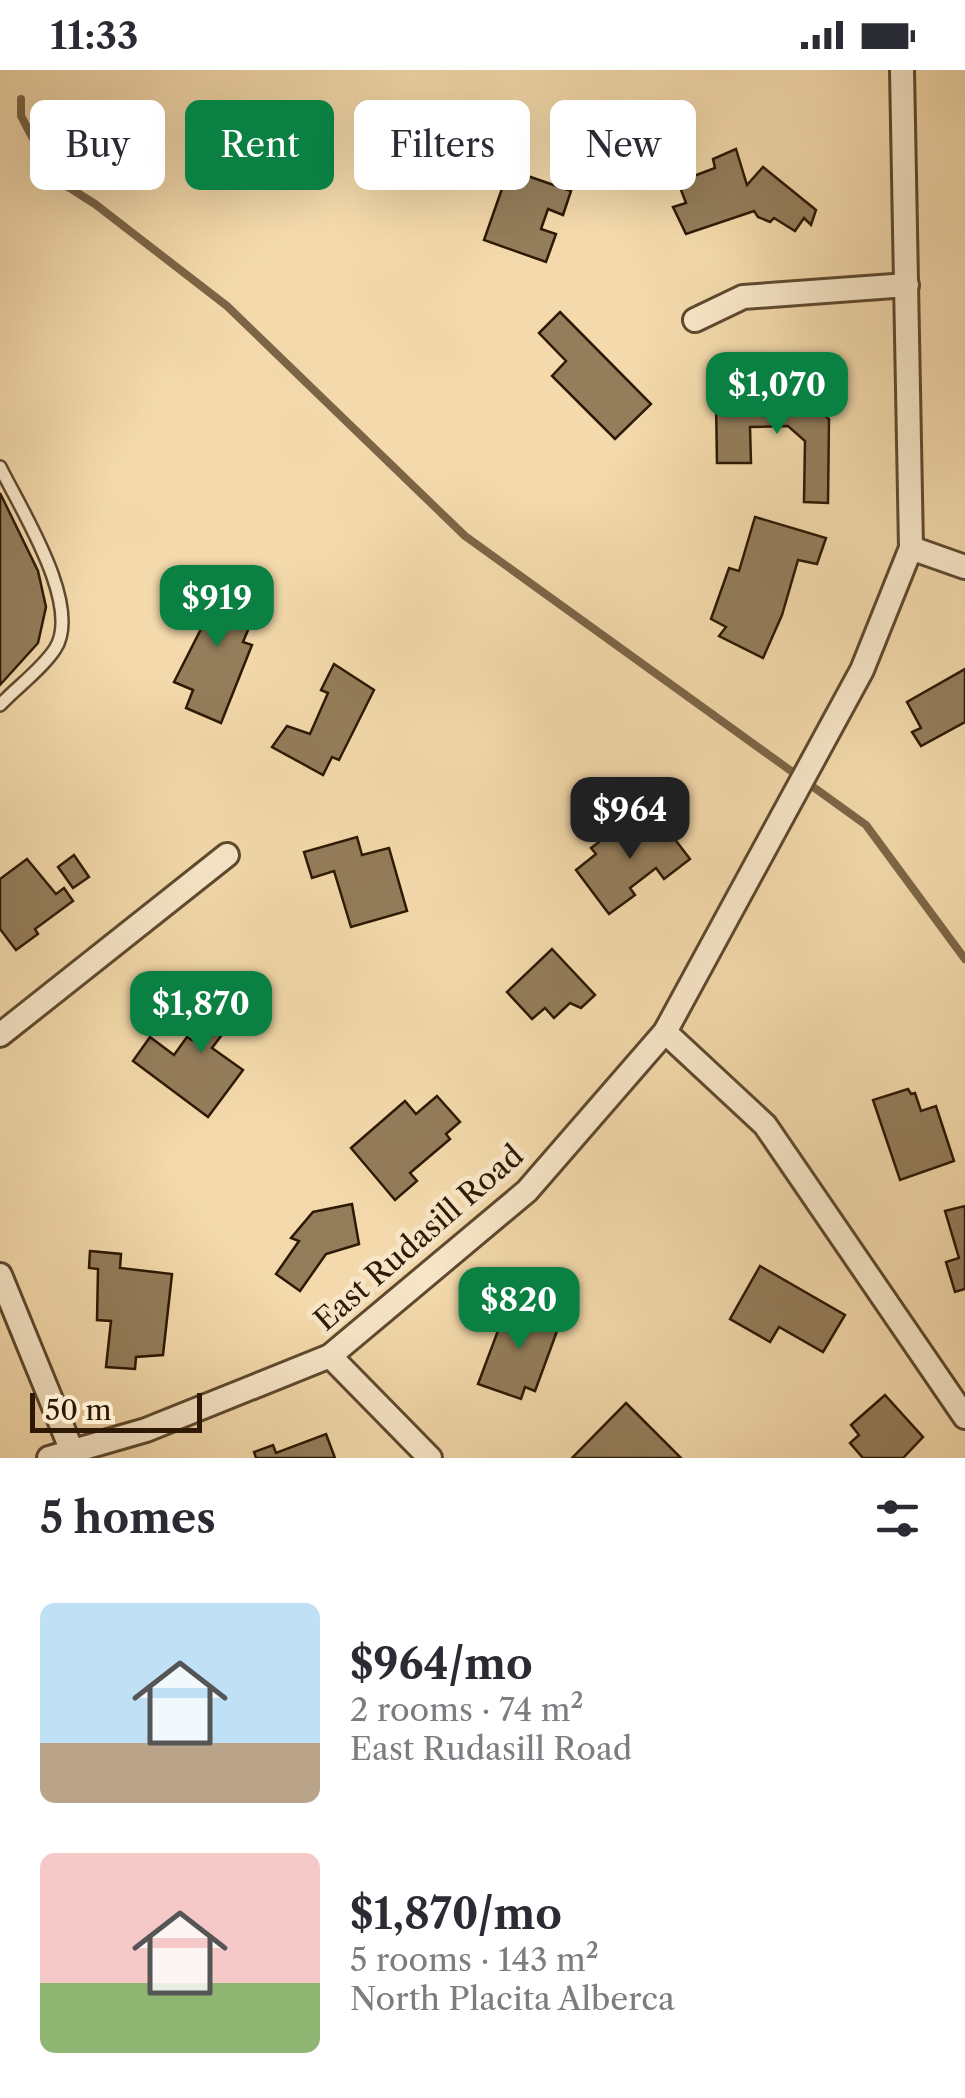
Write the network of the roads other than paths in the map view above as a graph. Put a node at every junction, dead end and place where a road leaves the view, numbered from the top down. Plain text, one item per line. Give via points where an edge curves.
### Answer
1 (902, 70) edge
2 (907, 285) junction
3 (695, 320) dead end
4 (0, 467) edge
5 (911, 548) junction
6 (965, 567) edge
7 (0, 705) edge
8 (227, 855) dead end
9 (665, 1032) junction
10 (0, 1035) edge
11 (0, 1275) edge
12 (330, 1356) junction
13 (965, 1417) edge
14 (72, 1451) junction
15 (49, 1458) edge
16 (430, 1458) edge

1 - 2 street, East Rudasill Road
2 - 3 street via 743,297
2 - 5 street, East Rudasill Road
4 - 7 lane via 52,574 64,616 56,647
5 - 6 street
5 - 9 street, East Rudasill Road via 862,670
8 - 10 street
9 - 12 street, East Rudasill Road via 526,1191
9 - 13 street via 764,1125
11 - 14 street
12 - 14 street, East Rudasill Road via 146,1430
12 - 16 street
14 - 15 street, East Rudasill Road

